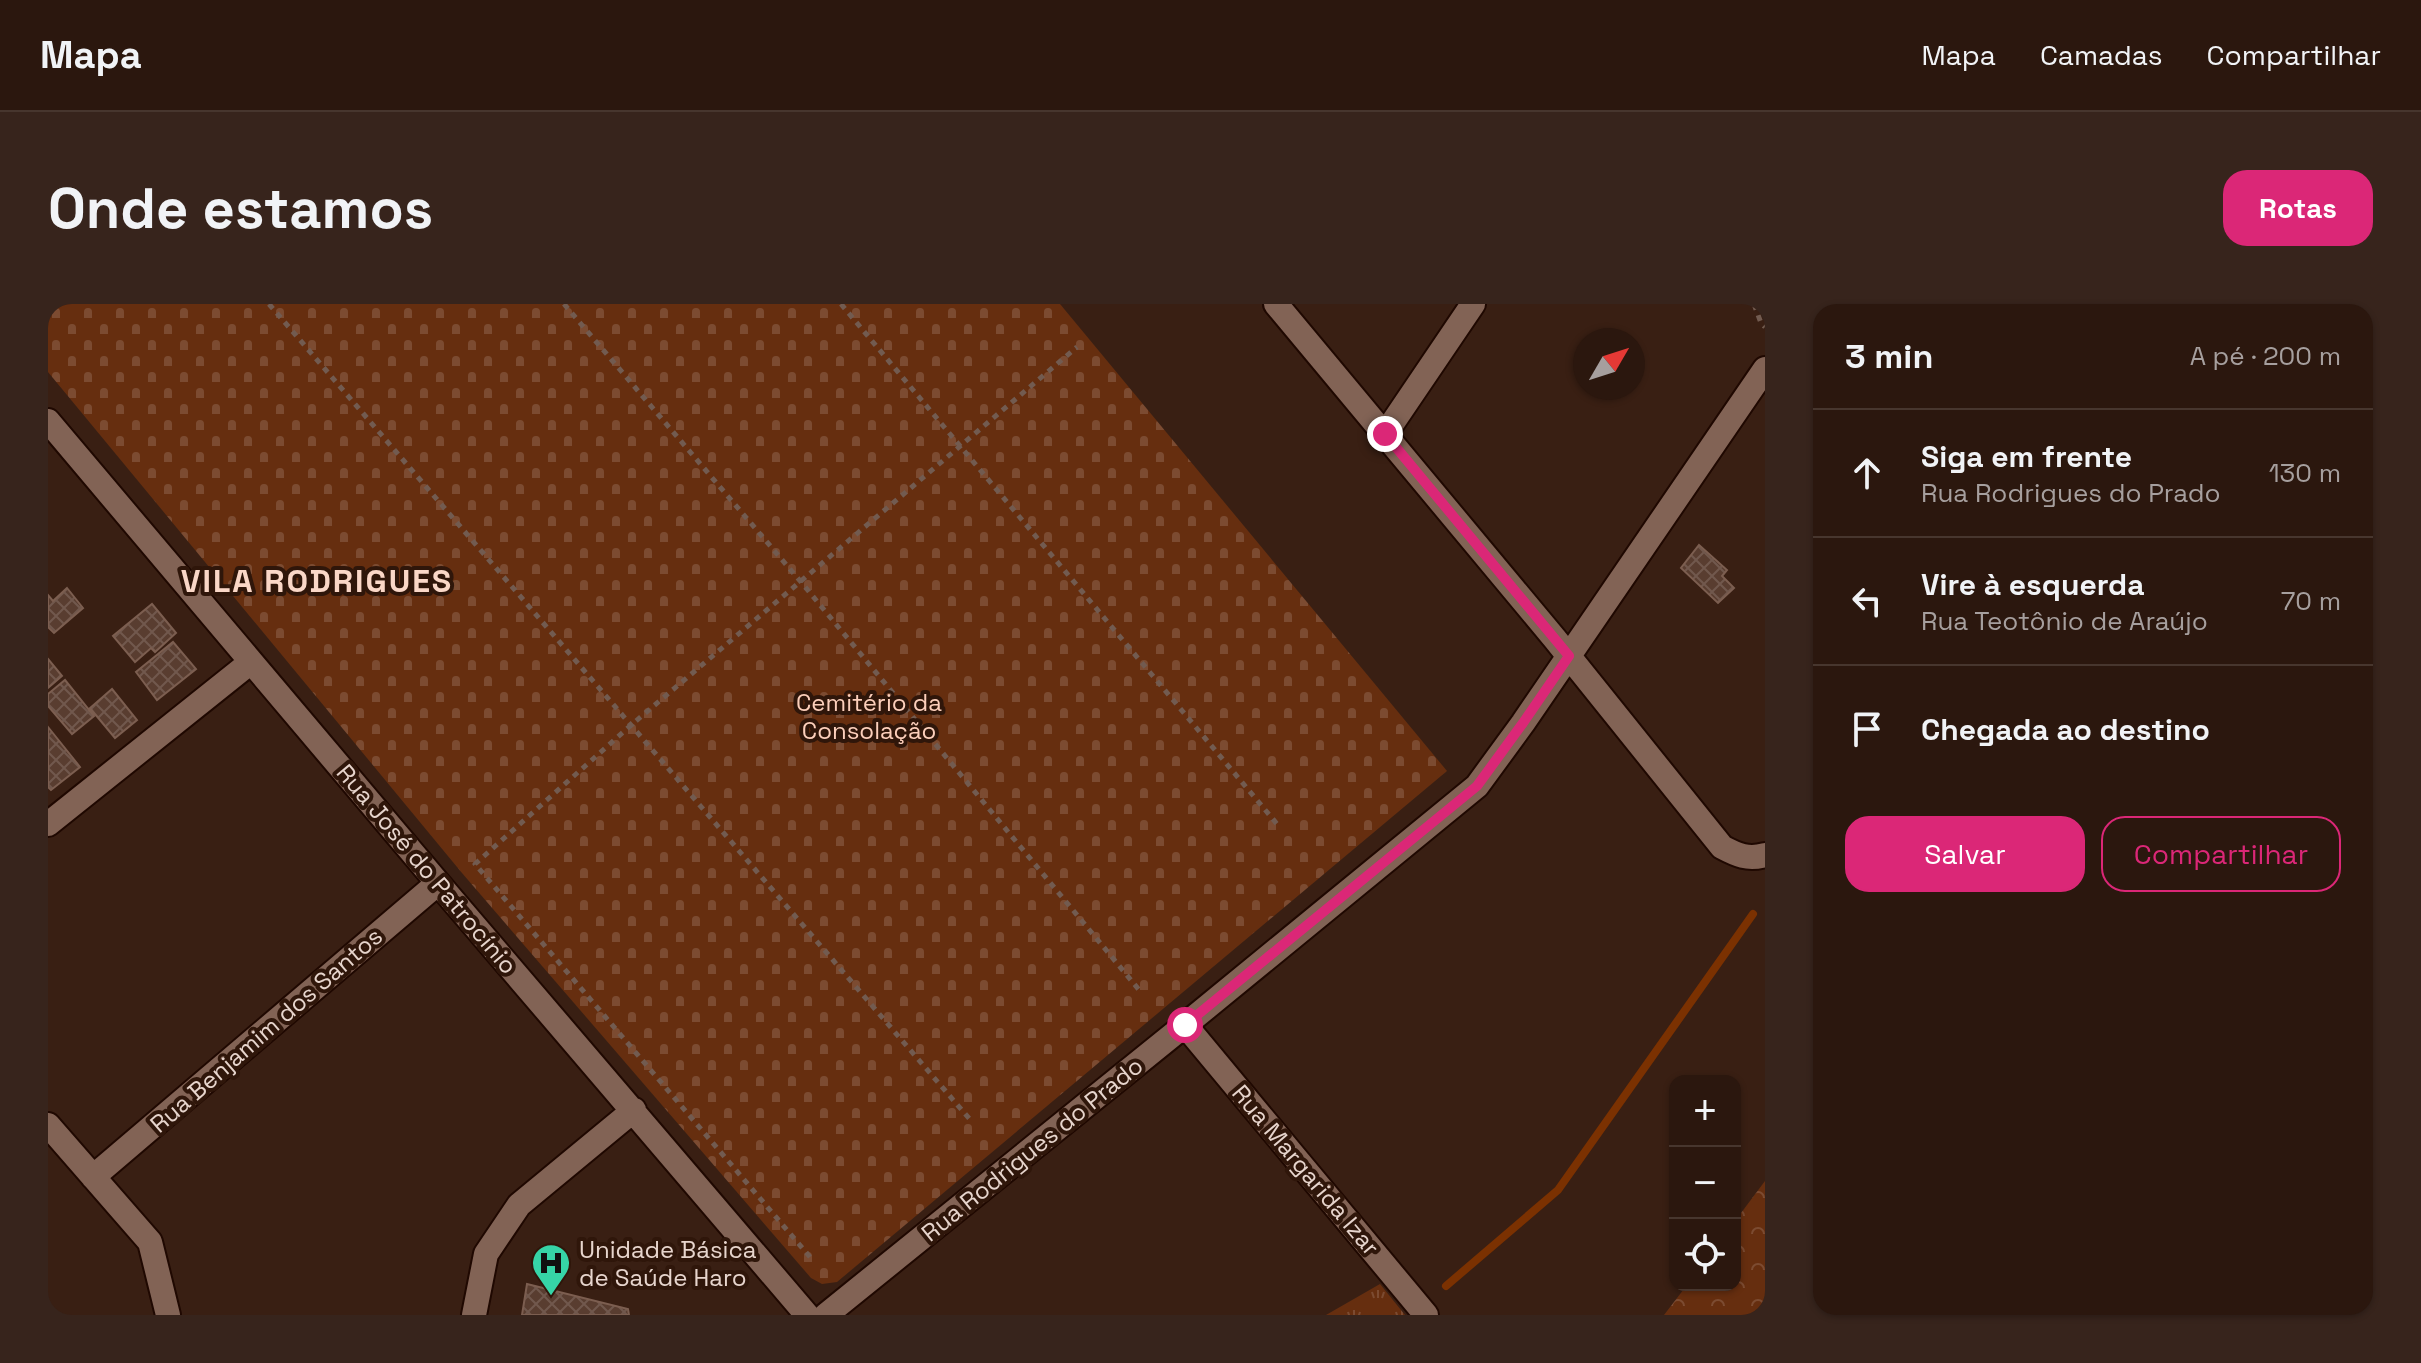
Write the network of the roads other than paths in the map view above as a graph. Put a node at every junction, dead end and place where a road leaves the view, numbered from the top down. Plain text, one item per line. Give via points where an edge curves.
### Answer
1 (1276, 304) edge
2 (1473, 304) edge
3 (1765, 369) edge
4 (51, 432) edge
5 (1385, 434) junction
6 (1569, 656) junction
7 (251, 662) junction
8 (48, 824) edge
9 (1760, 857) edge
10 (438, 883) junction
11 (1185, 1025) junction
12 (634, 1110) junction
13 (48, 1125) edge
14 (93, 1177) junction
15 (168, 1315) edge
16 (474, 1315) edge
17 (807, 1315) edge
18 (826, 1315) edge
19 (1426, 1315) edge

1 - 5 street
2 - 5 street
3 - 6 street, Rua Rodrigues do Prado
4 - 7 street, Rua José do Patrocínio
5 - 6 street
6 - 9 street via 1722,847 1739,856
6 - 11 street, Rua Rodrigues do Prado via 1477,786
7 - 8 street
7 - 10 street, Rua José do Patrocínio
10 - 12 street, Rua José do Patrocínio
10 - 14 street, Rua Benjamim dos Santos
11 - 18 street, Rua Rodrigues do Prado
11 - 19 street, Rua Margarida Izar
12 - 16 street via 519,1205 486,1254
12 - 17 street, Rua José do Patrocínio
13 - 14 street
14 - 15 street via 150,1242

